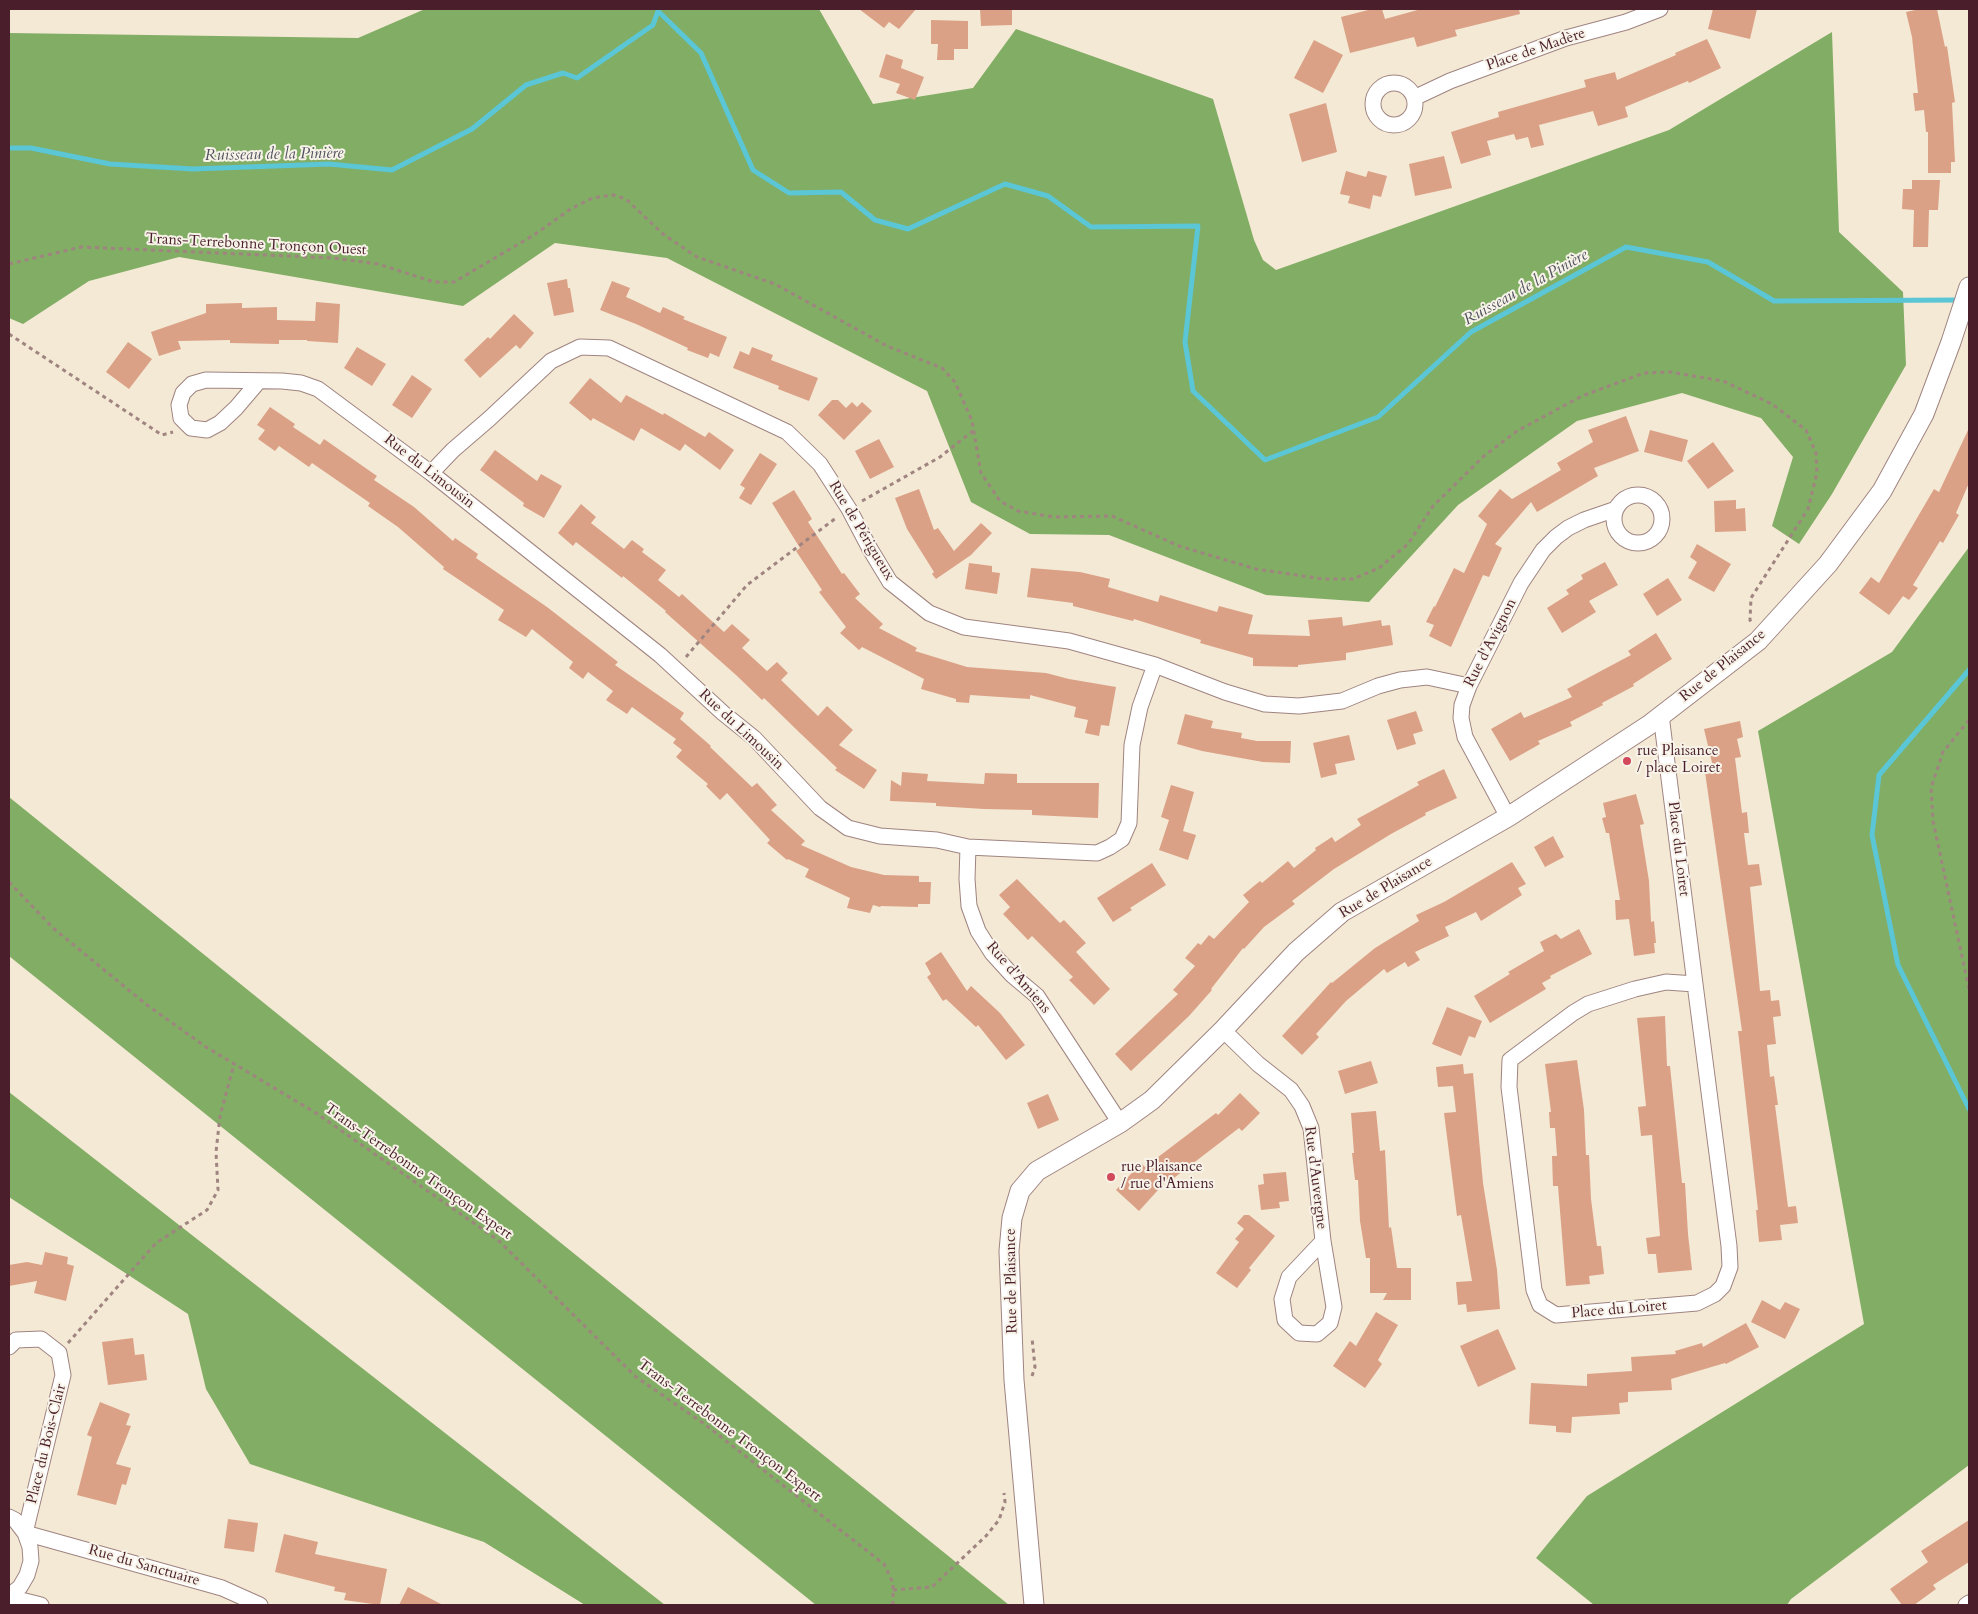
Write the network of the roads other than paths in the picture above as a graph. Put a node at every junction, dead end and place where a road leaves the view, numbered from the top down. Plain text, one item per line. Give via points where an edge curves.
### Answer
1 (1660, 9) edge
2 (1414, 98) dead end
3 (1969, 288) edge
4 (259, 381) junction
5 (431, 473) junction
6 (1616, 509) dead end
7 (1155, 665) junction
8 (1469, 686) junction
9 (1661, 715) junction
10 (1508, 817) junction
11 (968, 847) junction
12 (1695, 984) junction
13 (1222, 1030) junction
14 (1120, 1123) junction
15 (1323, 1241) junction
16 (9, 1347) edge
17 (9, 1517) edge
18 (25, 1533) junction
19 (9, 1597) edge
20 (41, 1605) edge
21 (260, 1605) edge
22 (1034, 1605) edge

1 - 2 street, Place de Madère via 1566,38 1450,81
3 - 9 street, Rue de Plaisance via 1924,414 1882,491 1828,564 1758,641
4 - 4 street, Rue du Limousin via 220,424 206,430 191,428 181,418 179,405 183,393 192,384 206,380
4 - 5 street, Rue du Limousin via 301,383 318,388
5 - 7 street, Rue de Périgueux via 552,362 580,347 609,348 787,432 820,464 890,582 929,613 964,627 1069,640
5 - 11 street, Rue du Limousin via 675,669 754,738 820,808 848,828 880,836 937,840
6 - 8 street, Rue d'Avignon via 1568,528 1543,550 1521,583
7 - 8 street, Rue de Périgueux via 1265,704 1299,706 1342,701 1378,686 1427,677
7 - 11 street, Rue du Limousin via 1134,736 1129,823 1122,839 1097,853
8 - 10 street, Rue d'Avignon via 1462,705 1465,737
9 - 10 street, Rue de Plaisance
9 - 12 street, Place du Loiret
10 - 13 street, Rue de Plaisance via 1342,912 1296,952
11 - 14 street, Rue d'Amiens via 966,879 969,906 978,931 1012,975 1038,996
12 - 12 street, Place du Loiret via 1730,1267 1723,1286 1697,1303 1556,1315 1540,1305 1534,1290 1508,1087 1510,1060 1588,1004 1666,982
13 - 14 street, Rue de Plaisance via 1152,1100
13 - 15 street, Rue d'Auvergne via 1291,1090 1302,1106 1311,1128
14 - 22 street, Rue de Plaisance via 1038,1171 1020,1191 1012,1218 1009,1251 1014,1380
15 - 15 street, Rue d'Auvergne via 1289,1278 1282,1299 1285,1320 1299,1333 1316,1334 1330,1324 1334,1307
16 - 18 street, Place du Bois-Clair via 16,1340 41,1339 59,1353 63,1375
17 - 18 street
18 - 19 street via 31,1561 20,1587
18 - 21 street, Rue du Sanctuaire via 222,1588
19 - 20 street

